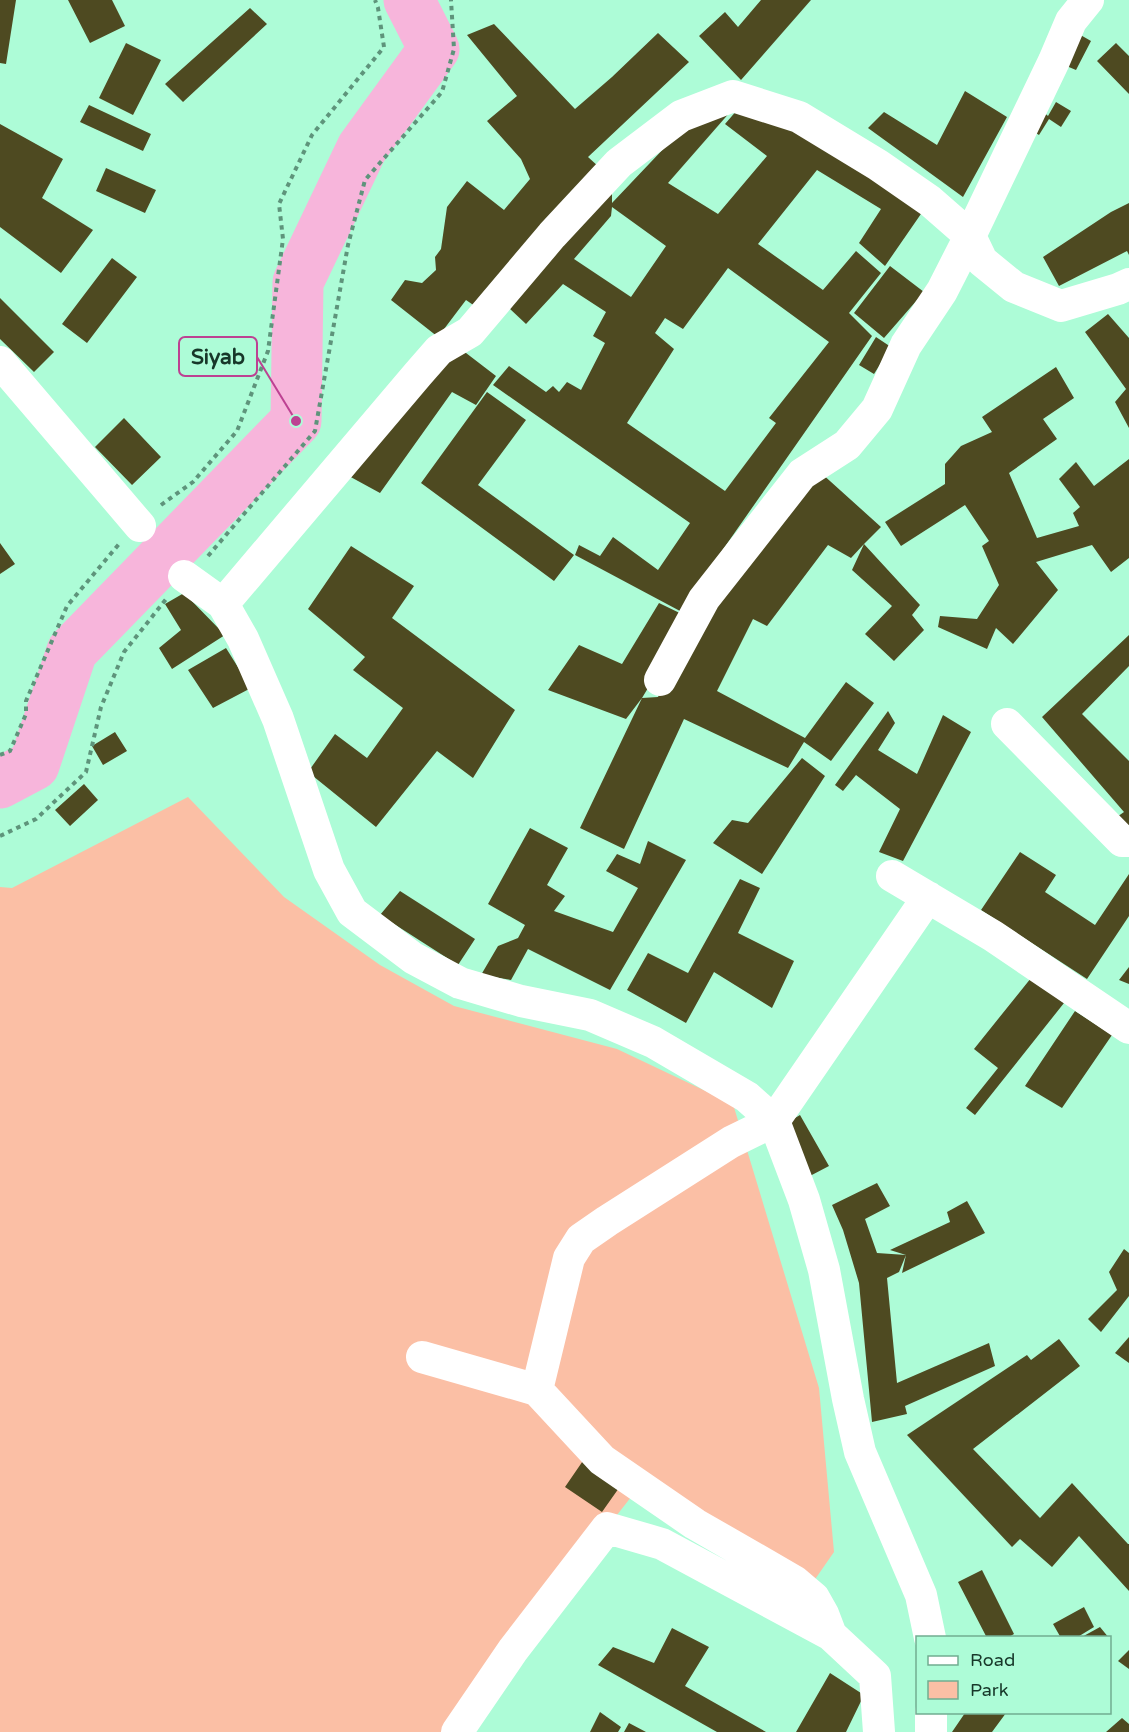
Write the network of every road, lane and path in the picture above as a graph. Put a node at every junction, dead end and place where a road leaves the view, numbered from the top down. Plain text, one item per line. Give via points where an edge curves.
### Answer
1 (375, 0) edge
2 (451, 0) edge
3 (1088, 0) edge
4 (970, 236) junction
5 (1129, 284) edge
6 (0, 362) edge
7 (138, 524) junction
8 (186, 578) junction
9 (223, 604) junction
10 (660, 680) dead end
11 (1007, 724) dead end
12 (0, 756) edge
13 (0, 836) edge
14 (1129, 841) edge
15 (892, 876) dead end
16 (928, 897) junction
17 (1129, 1028) edge
18 (774, 1121) junction
19 (422, 1357) dead end
20 (537, 1390) junction
21 (831, 1635) junction
22 (930, 1636) edge
23 (931, 1714) edge
24 (457, 1732) edge
25 (879, 1732) edge
26 (931, 1732) edge

1 - 7 path via 384,47 312,135 279,204 283,239 268,351 237,431 193,482
2 - 8 path via 454,49 442,92 365,180 348,245 315,431
3 - 4 street via 1071,21
4 - 5 street via 982,261 1014,287 1061,306
4 - 9 street via 930,201 799,117 733,96 681,116 619,163 470,332 439,350
4 - 10 street via 942,291 906,345 877,409 847,445 802,474 704,599
6 - 7 street
7 - 12 path via 67,606 26,700 26,714 10,751
8 - 9 street
8 - 13 path via 124,652 101,707 86,771 36,819
9 - 18 street via 278,719 329,870 352,912 413,958 460,983 590,1015 653,1042 747,1097
11 - 14 street via 1122,841
15 - 16 street
16 - 17 street
16 - 18 street
18 - 20 street via 731,1142 581,1239 569,1258
18 - 22 street via 804,1200 824,1270 860,1452 921,1595
19 - 20 street
20 - 21 street via 602,1460 695,1524 794,1581 814,1598
21 - 24 street via 662,1544 607,1528 513,1650
21 - 25 street via 875,1676
23 - 26 street

